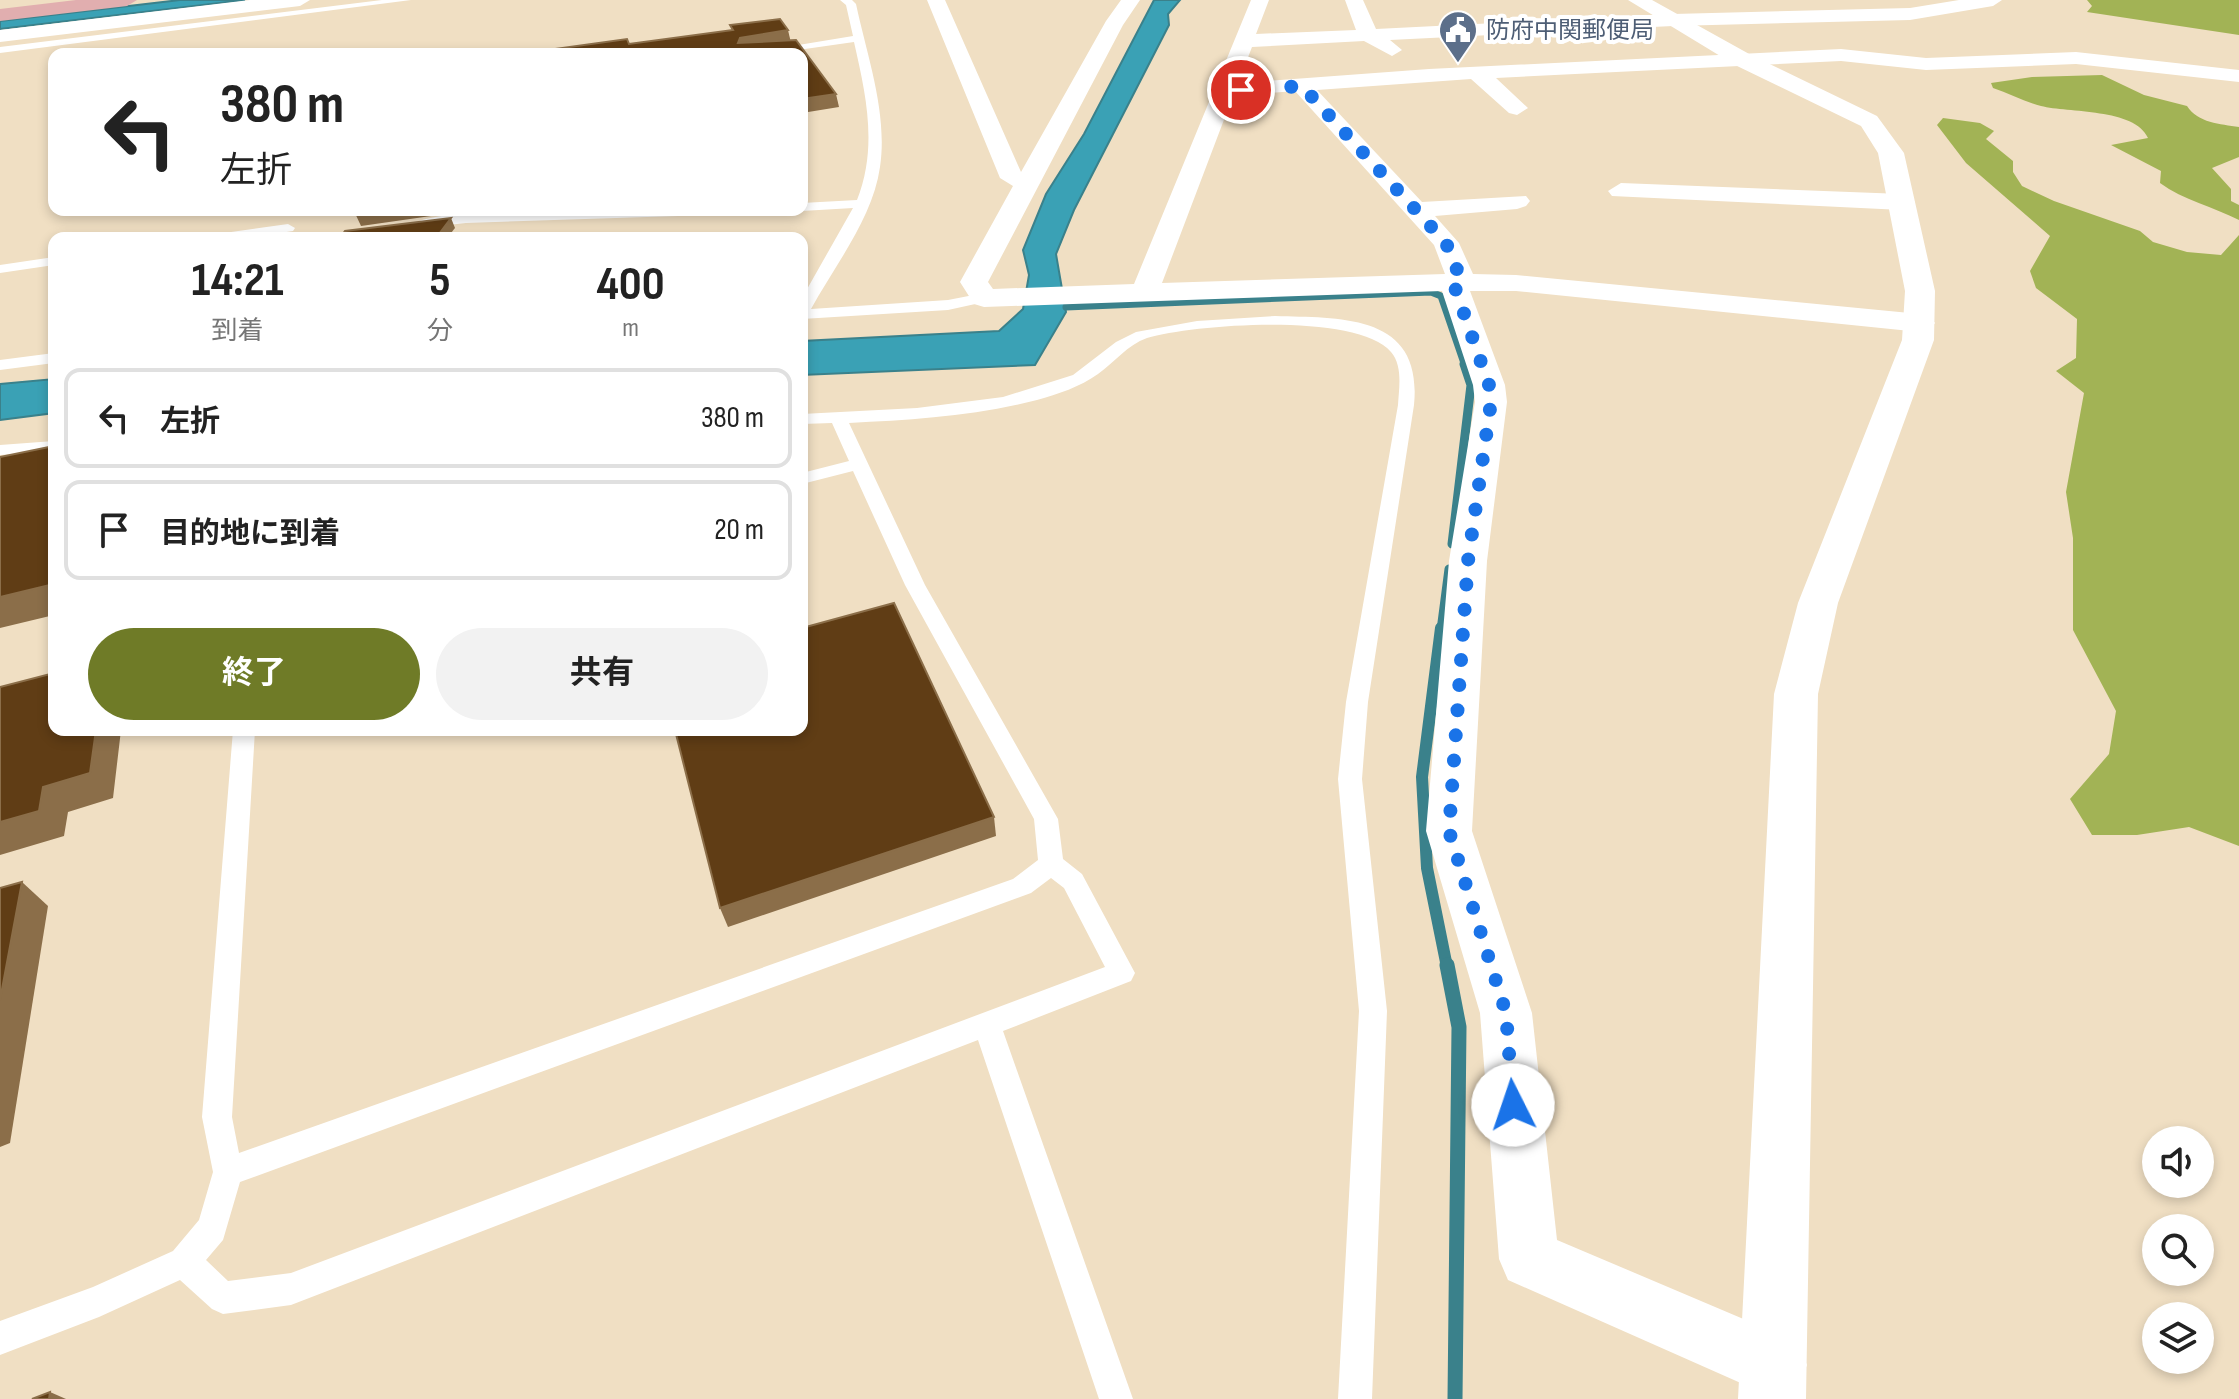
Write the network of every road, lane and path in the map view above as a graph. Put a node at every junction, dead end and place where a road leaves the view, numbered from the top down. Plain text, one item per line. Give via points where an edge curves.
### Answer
1 (127, 0) edge
2 (300, 0) edge
3 (406, 0) edge
4 (845, 0) edge
5 (936, 0) edge
6 (1131, 0) edge
7 (1260, 0) edge
8 (1354, 0) edge
9 (1638, 0) edge
10 (1993, 0) edge
11 (0, 15) edge
12 (1673, 20) junction
13 (0, 36) edge
14 (1369, 36) junction
15 (857, 38) junction
16 (1247, 41) junction
17 (789, 48) edge
18 (0, 50) edge
19 (1743, 60) junction
20 (1560, 69) junction
21 (1478, 74) junction
22 (1429, 75) junction
23 (2239, 76) edge
24 (1790, 82) junction
25 (1750, 84) dead end
26 (1302, 86) junction
27 (1227, 90) junction
28 (1581, 91) dead end
29 (1517, 108) dead end
30 (1030, 183) junction
31 (1621, 191) dead end
32 (1517, 201) dead end
33 (1902, 202) junction
34 (860, 204) junction
35 (808, 207) edge
36 (1413, 210) junction
37 (557, 216) edge
38 (368, 232) edge
39 (48, 262) edge
40 (0, 269) edge
41 (1453, 282) junction
42 (1145, 292) junction
43 (984, 298) junction
44 (808, 301) edge
45 (808, 312) edge
46 (1920, 323) junction
47 (48, 359) edge
48 (0, 365) edge
49 (838, 418) junction
50 (808, 419) edge
51 (48, 446) edge
52 (0, 450) edge
53 (859, 464) junction
54 (808, 477) edge
55 (244, 736) edge
56 (1051, 864) junction
57 (987, 1025) junction
58 (228, 1172) junction
59 (184, 1262) junction
60 (0, 1338) edge
61 (1774, 1382) edge
62 (1116, 1399) edge
63 (1355, 1399) edge

1 - 11 main road
2 - 13 street
3 - 18 lane
4 - 15 lane via 851,4
5 - 30 street via 1012,178
6 - 30 street
7 - 16 street
8 - 14 street
9 - 12 street
10 - 12 street via 1910,14
12 - 14 street
12 - 19 street
14 - 16 street
14 - 22 street
15 - 17 lane
15 - 34 lane via 876,148 874,171
16 - 27 street
19 - 20 street
19 - 23 street via 1841,55 1926,64 2061,57
19 - 24 street
20 - 21 street
20 - 28 street
21 - 22 street
21 - 29 street
22 - 26 street
24 - 25 street
24 - 33 street via 1869,121 1891,153
26 - 27 street
26 - 36 street
27 - 42 street
30 - 43 street via 974,282
31 - 33 street
32 - 36 street
33 - 46 street via 1920,291
34 - 35 lane
34 - 44 lane
36 - 41 street via 1446,243 1460,277
37 - 38 lane via 466,219
39 - 40 lane
41 - 42 street
41 - 46 street via 1516,283
41 - 61 street via 1491,402 1468,561 1449,831 1506,1013 1529,1259
42 - 43 street
43 - 45 lane via 948,305
46 - 61 street via 1818,603 1796,694
47 - 48 lane
49 - 50 lane
49 - 53 lane
49 - 63 lane via 922,414 1031,396 1063,387 1141,336 1200,325 1334,321 1373,332 1395,345 1403,359 1409,375 1406,405 1357,702 1350,779 1373,1011
51 - 52 lane
53 - 54 lane
53 - 56 lane via 915,585 1046,819
55 - 58 lane via 217,1117
56 - 57 lane via 1073,881 1122,973
56 - 58 lane via 1022,886
57 - 59 lane via 291,1289 223,1298
57 - 62 lane
58 - 59 lane via 212,1229
59 - 60 lane

